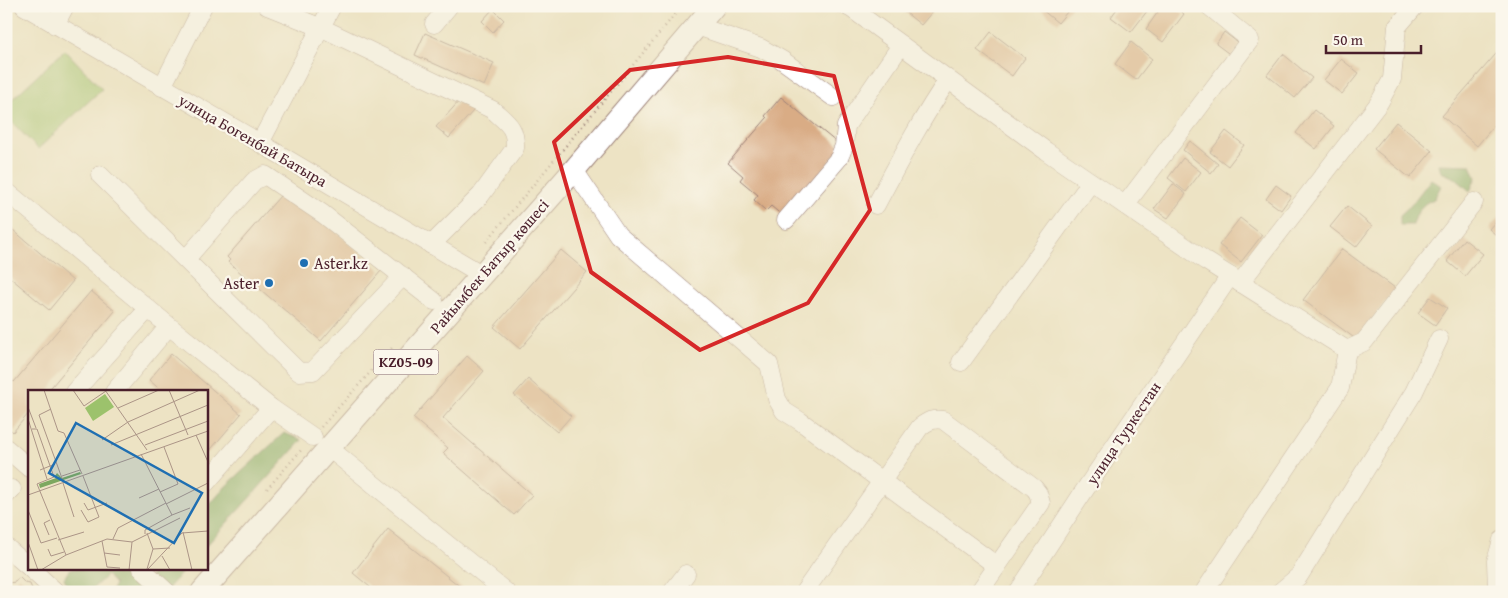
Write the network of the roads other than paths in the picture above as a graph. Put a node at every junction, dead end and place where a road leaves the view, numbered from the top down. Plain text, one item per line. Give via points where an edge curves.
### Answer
1 (24, 6) edge
2 (65, 6) edge
3 (202, 6) edge
4 (267, 6) edge
5 (332, 6) edge
6 (449, 6) edge
7 (714, 6) edge
8 (846, 6) edge
9 (1209, 6) edge
10 (1416, 6) edge
11 (434, 24) dead end
12 (56, 25) junction
13 (697, 26) junction
14 (322, 28) junction
15 (901, 45) junction
16 (948, 80) junction
17 (162, 87) junction
18 (833, 97) dead end
19 (260, 143) junction
20 (574, 170) junction
21 (100, 175) dead end
22 (1091, 182) junction
23 (6, 190) edge
24 (1474, 202) dead end
25 (876, 205) dead end
26 (1125, 205) junction
27 (786, 220) dead end
28 (431, 245) junction
29 (186, 259) junction
30 (481, 274) junction
31 (402, 276) junction
32 (1235, 280) junction
33 (434, 301) dead end
34 (148, 309) junction
35 (169, 326) junction
36 (1438, 339) dead end
37 (1347, 350) junction
38 (961, 362) dead end
39 (76, 390) edge
40 (116, 390) edge
41 (271, 408) junction
42 (321, 442) junction
43 (6, 448) edge
44 (28, 467) edge
45 (208, 481) edge
46 (882, 482) junction
47 (1502, 540) edge
48 (6, 547) edge
49 (28, 566) edge
50 (997, 566) junction
51 (32, 570) edge
52 (143, 570) edge
53 (686, 574) dead end
54 (56, 592) edge
55 (167, 592) edge
56 (202, 592) edge
57 (506, 592) edge
58 (672, 592) edge
59 (804, 592) edge
60 (980, 592) edge
61 (1018, 592) edge
62 (1204, 592) edge
63 (1280, 592) edge
64 (1497, 592) edge

1 - 12 street, улица Богенбай Батыра
2 - 12 street
3 - 17 street
4 - 14 street
5 - 14 street
6 - 11 street
7 - 13 main road, Райымбек Батыр көшесі / KZ05-09
8 - 15 street
9 - 26 street via 1250,40
10 - 32 street, улица Туркестан via 1397,27 1392,79 1380,103
12 - 17 street, улица Богенбай Батыра
13 - 18 street via 761,48
13 - 20 main road, Райымбек Батыр көшесі / KZ05-09
14 - 19 street
14 - 28 street via 493,110 513,128 515,148 481,195
15 - 16 street
15 - 27 street via 846,126 839,158
16 - 22 street
16 - 25 street
17 - 19 street, улица Богенбай Батыра
19 - 28 street, улица Богенбай Батыра
20 - 30 main road, Райымбек Батыр көшесі / KZ05-09
20 - 46 street via 618,235 770,364 784,411
21 - 29 street
22 - 26 street
22 - 38 street
23 - 34 street
24 - 37 street via 1364,342
26 - 32 street
28 - 30 street, улица Богенбай Батыра
29 - 31 street via 254,181 265,175 323,214
29 - 31 street via 300,372 313,371
30 - 42 main road, Райымбек Батыр көшесі / KZ05-09
31 - 33 street
32 - 37 street
32 - 61 street, улица Туркестан via 1084,490
34 - 35 street
34 - 39 street
35 - 40 street
35 - 41 street
36 - 63 street via 1414,392 1299,576
37 - 62 street via 1340,388
41 - 42 street
41 - 45 street
42 - 56 main road, Райымбек Батыр көшесі / KZ05-09
42 - 57 street
43 - 44 street
46 - 50 street
46 - 50 street via 920,427 927,421 943,420 1038,493 1041,503
46 - 59 street
47 - 64 street via 1496,561
48 - 49 street
50 - 60 street
51 - 54 street
52 - 55 street
53 - 58 street

